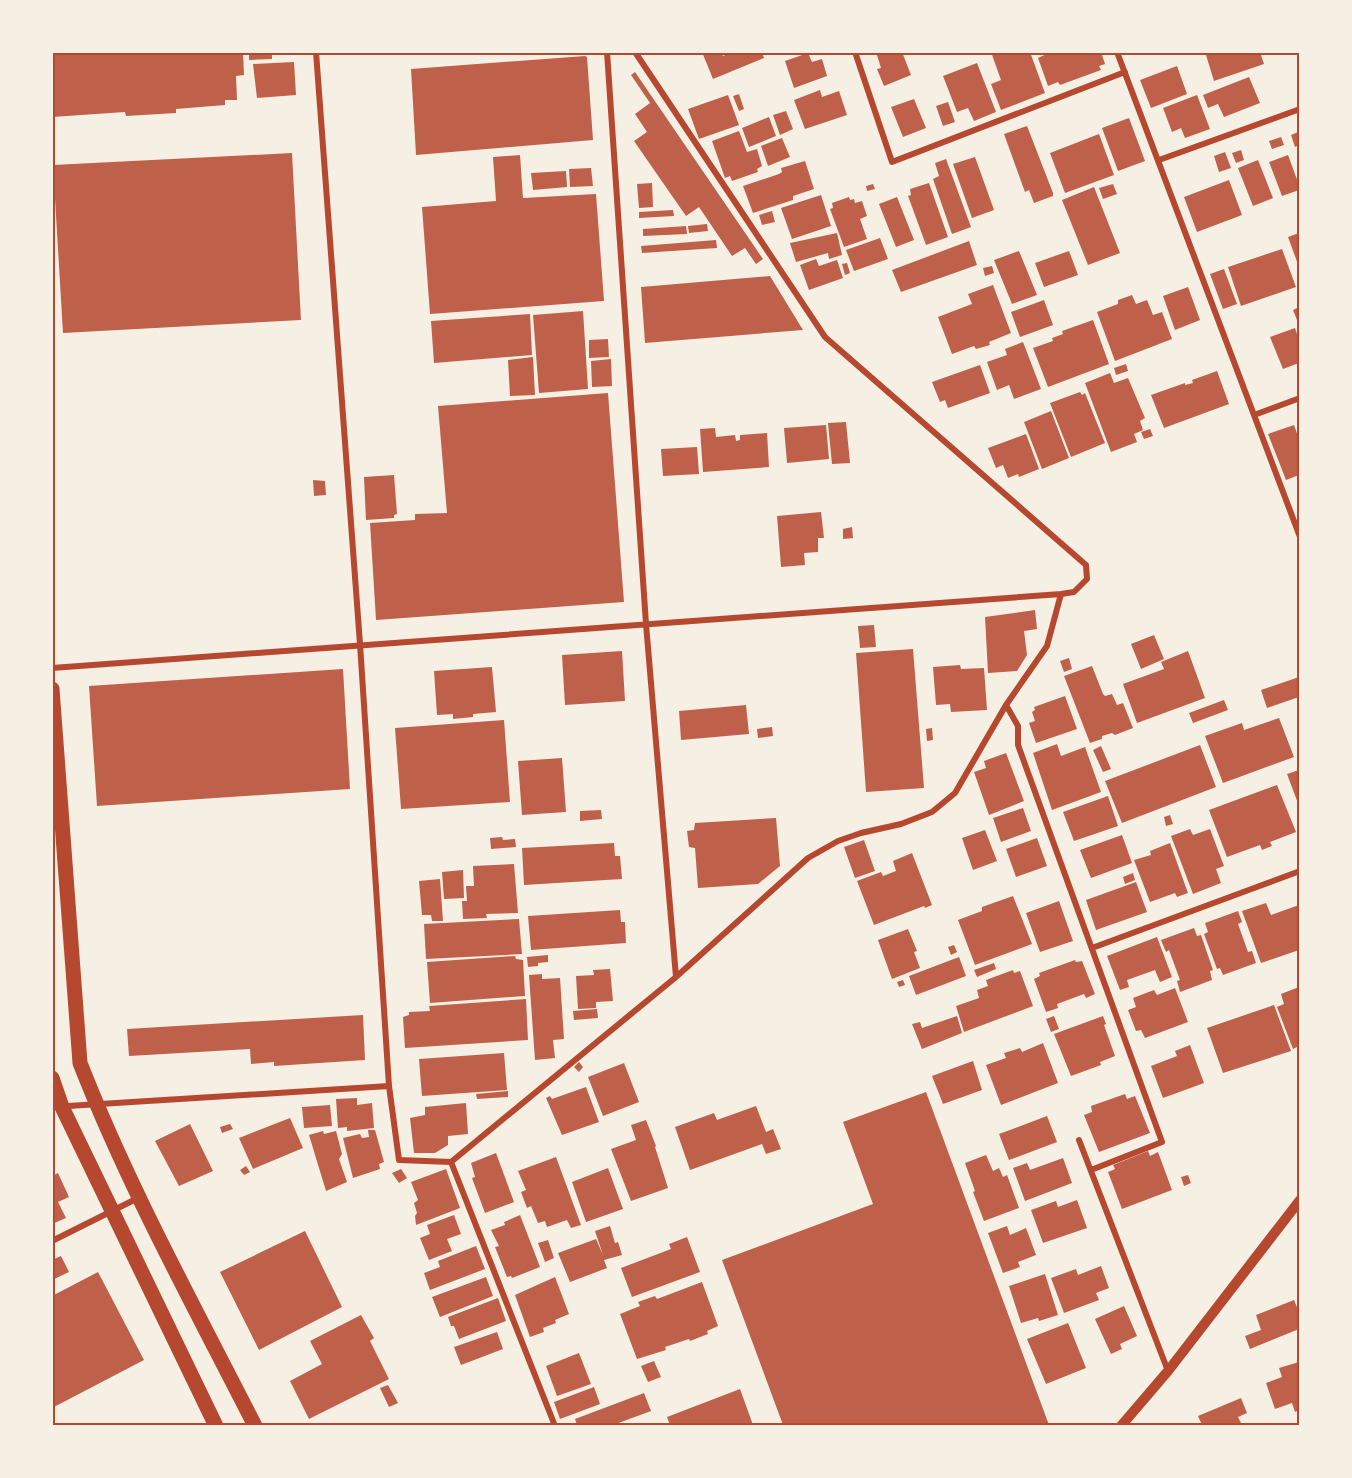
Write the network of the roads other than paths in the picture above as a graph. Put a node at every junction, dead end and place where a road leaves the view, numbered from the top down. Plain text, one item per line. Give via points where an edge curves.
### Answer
1 (316, 52) edge
2 (607, 52) edge
3 (635, 52) edge
4 (855, 52) edge
5 (1117, 52) edge
6 (1125, 72) junction
7 (1299, 109) edge
8 (1159, 160) junction
9 (1299, 398) edge
10 (1254, 415) junction
11 (1299, 537) edge
12 (1061, 594) junction
13 (646, 624) junction
14 (360, 644) junction
15 (52, 668) edge
16 (52, 689) edge
17 (1006, 705) junction
18 (1299, 871) edge
19 (1092, 948) junction
20 (676, 977) junction
21 (52, 1078) edge
22 (389, 1086) junction
23 (96, 1106) junction
24 (57, 1107) edge
25 (1080, 1140) dead end
26 (451, 1162) junction
27 (1091, 1170) junction
28 (138, 1198) junction
29 (1299, 1200) edge
30 (112, 1212) junction
31 (52, 1241) edge
32 (1168, 1371) junction
33 (216, 1425) edge
34 (255, 1425) edge
35 (555, 1425) edge
36 (1121, 1425) edge

1 - 14 street
2 - 13 street
3 - 12 street via 825,337 1086,565 1087,579 1074,592
4 - 6 street via 892,162
5 - 6 street
6 - 8 street
7 - 8 street
8 - 10 street
9 - 10 street
10 - 11 street
12 - 13 street
12 - 17 street via 1047,646
13 - 14 street
13 - 20 street
14 - 15 street
14 - 22 street
16 - 23 main road via 80,1063
17 - 19 street via 1018,726 1018,745
17 - 20 street via 955,793 932,813 838,841 808,858
18 - 19 street
19 - 27 street via 1162,1142
20 - 26 street
21 - 24 main road
22 - 23 street
22 - 26 street via 399,1160
23 - 24 street
23 - 28 main road
24 - 30 main road
25 - 27 street
26 - 35 street
27 - 32 street
28 - 30 street
28 - 34 main road
29 - 32 street
30 - 31 street
30 - 33 main road
32 - 36 street

